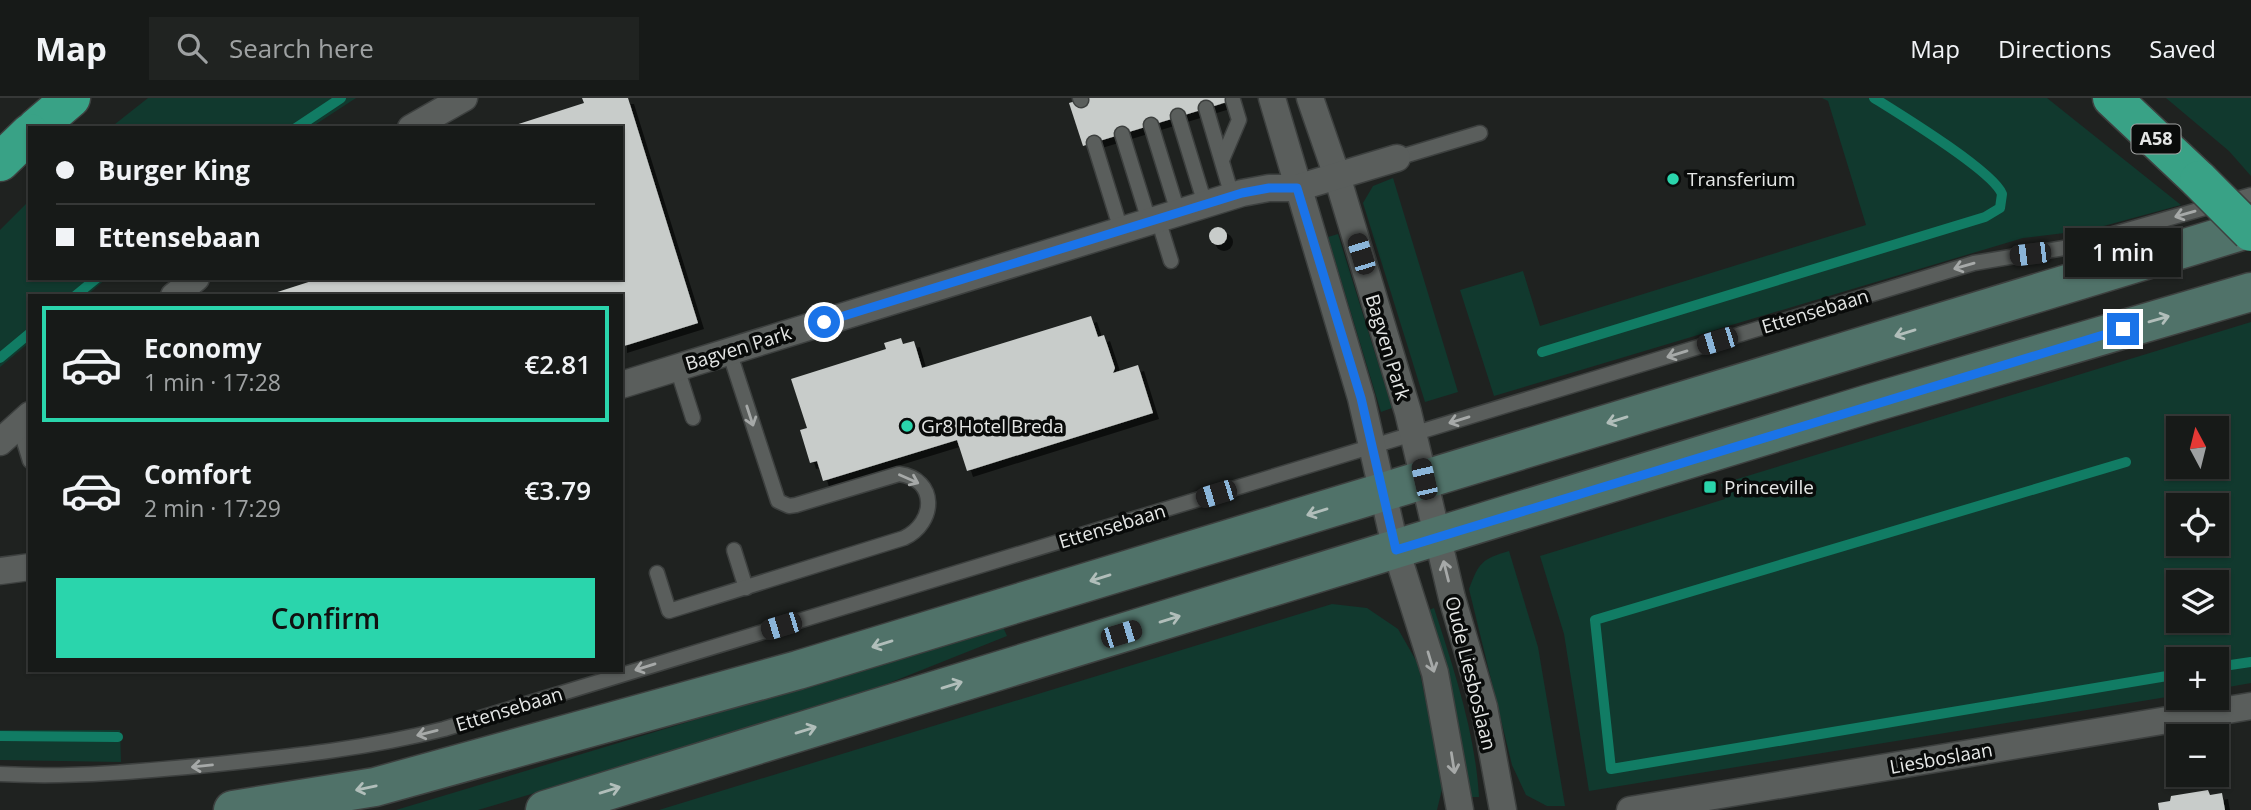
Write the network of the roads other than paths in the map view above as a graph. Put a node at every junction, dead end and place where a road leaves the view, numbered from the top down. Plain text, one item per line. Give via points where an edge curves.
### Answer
1 (71, 98) edge
2 (464, 98) edge
3 (1272, 98) edge
4 (1310, 98) edge
5 (2112, 98) edge
6 (1233, 100) dead end
7 (1206, 108) dead end
8 (1178, 116) dead end
9 (1151, 125) dead end
10 (39, 126) edge
11 (415, 126) edge
12 (1480, 133) dead end
13 (1122, 134) dead end
14 (1094, 143) dead end
15 (1397, 158) joint
16 (1222, 160) junction
17 (1337, 176) junction
18 (1297, 188) junction
19 (2251, 195) edge
20 (1233, 196) junction
21 (1205, 204) junction
22 (1162, 218) junction
23 (1121, 230) junction
24 (2251, 230) edge
25 (1171, 261) dead end
26 (193, 280) edge
27 (2251, 292) edge
28 (176, 294) edge
29 (729, 351) junction
30 (677, 368) junction
31 (623, 384) edge
32 (693, 418) dead end
33 (16, 427) edge
34 (1413, 434) junction
35 (1372, 447) junction
36 (28, 456) edge
37 (1424, 479) junction
38 (1383, 492) junction
39 (1437, 537) junction
40 (734, 550) dead end
41 (1396, 550) junction
42 (28, 567) edge
43 (0, 571) edge
44 (657, 573) dead end
45 (746, 587) junction
46 (2251, 706) edge
47 (0, 774) edge
48 (233, 810) edge
49 (545, 810) edge
50 (1460, 810) edge
51 (1503, 810) edge
52 (1630, 810) edge

1 - 10 highway
2 - 11 street
3 - 18 street
4 - 17 street, Bagven Park
5 - 24 highway, A58, bridge
6 - 16 lane via 1239,120
7 - 16 lane
8 - 21 lane
9 - 22 lane
12 - 15 lane, Bagven Park
13 - 22 lane
14 - 23 lane
15 - 17 street, Bagven Park
16 - 20 lane
17 - 18 street, Bagven Park
17 - 34 street, Bagven Park
18 - 20 street, Bagven Park
18 - 35 street
19 -> 34 lane, Ettensebaan via 2064,248 1974,262
20 - 21 street, Bagven Park
21 - 22 street, Bagven Park
22 - 23 street, Bagven Park
22 - 25 lane
23 - 29 street, Bagven Park
24 -> 37 main road, Ettensebaan
26 - 28 street
39 -> 27 main road
29 - 30 street, Bagven Park
29 -> 45 lane via 775,495 783,505 898,474 917,481 928,505 925,523 904,538
30 - 31 street, Bagven Park
30 - 32 lane, Bagven Park
33 - 36 lane
34 - 35 lane, Ettensebaan
34 - 37 street, Bagven Park
35 - 38 street
35 -> 47 lane, Ettensebaan via 411,737 274,759 75,775
37 - 38 main road, Ettensebaan
37 - 39 street, Oude Liesboslaan
38 - 41 street, Oude Liesboslaan
38 -> 48 main road, Ettensebaan via 799,670 491,757 375,786
39 - 41 main road
51 -> 39 street, Oude Liesboslaan via 1484,708
40 - 45 lane
49 -> 41 main road
41 -> 50 street, Oude Liesboslaan via 1435,673
42 - 43 street
44 - 45 lane via 669,611
46 - 52 street, Liesboslaan

